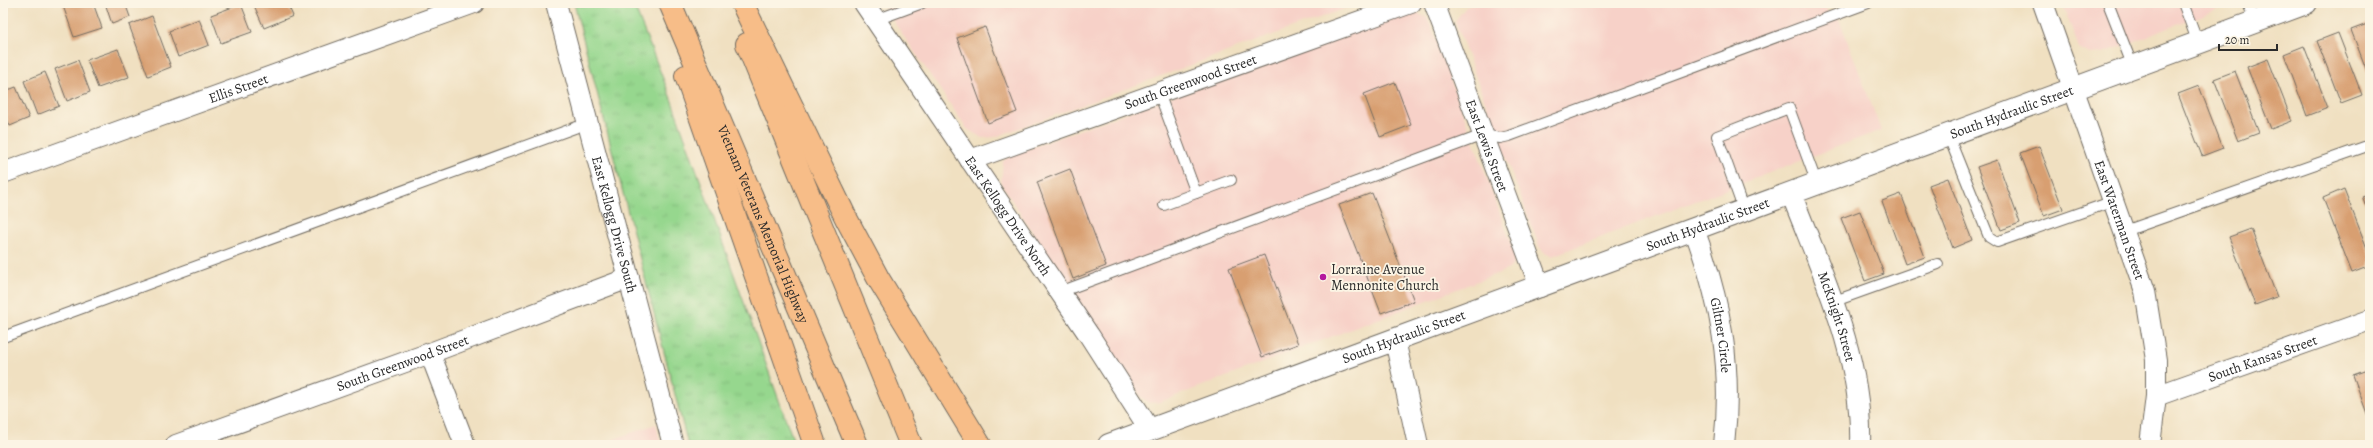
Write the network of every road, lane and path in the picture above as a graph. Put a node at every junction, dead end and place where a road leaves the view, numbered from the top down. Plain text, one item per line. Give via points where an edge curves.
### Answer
1 (474, 3) edge
2 (556, 3) edge
3 (660, 3) edge
4 (670, 3) edge
5 (730, 3) edge
6 (742, 3) edge
7 (864, 3) edge
8 (922, 3) edge
9 (1411, 3) edge
10 (1434, 3) edge
11 (1868, 3) edge
12 (2043, 3) edge
13 (2108, 3) edge
14 (2183, 3) edge
15 (2306, 3) edge
16 (2252, 12) edge
17 (876, 20) junction
18 (2198, 43) junction
19 (2133, 67) junction
20 (2074, 89) junction
21 (1159, 93) junction
22 (588, 123) junction
23 (1483, 135) junction
24 (1948, 135) junction
25 (2370, 145) edge
26 (970, 160) junction
27 (3, 173) edge
28 (1231, 180) dead end
29 (1817, 184) junction
30 (1196, 193) junction
31 (1791, 193) junction
32 (2114, 201) junction
33 (1164, 205) dead end
34 (1744, 211) junction
35 (1694, 229) junction
36 (2125, 231) junction
37 (1938, 264) dead end
38 (629, 278) junction
39 (1540, 287) junction
40 (1060, 292) junction
41 (1832, 302) junction
42 (2370, 320) edge
43 (3, 336) edge
44 (1395, 340) junction
45 (430, 353) junction
46 (2156, 396) junction
47 (1150, 430) junction
48 (909, 441) edge
49 (176, 445) edge
50 (465, 445) edge
51 (673, 445) edge
52 (815, 445) edge
53 (857, 445) edge
54 (980, 445) edge
55 (1109, 445) edge
56 (1418, 445) edge
57 (1724, 445) edge
58 (1860, 445) edge
59 (2150, 445) edge

1 - 27 street, Ellis Street
2 - 22 street, East Kellogg Drive South
3 - 52 highway
4 - 53 highway, Vietnam Veterans Memorial Highway
5 - 48 highway
6 - 54 highway via 846,218 878,278
7 - 17 street, East Kellogg Drive North
8 - 17 lane
9 - 21 street, South Greenwood Street
10 - 23 street, East Lewis Street
11 - 23 lane via 1509,136 1500,138
12 - 20 street, East Waterman Street
13 - 19 lane
14 - 18 lane
15 - 16 street, South Hydraulic Street
16 - 18 street, South Hydraulic Street
17 - 26 street, East Kellogg Drive North
18 - 19 street, South Hydraulic Street
19 - 20 street, South Hydraulic Street
20 - 24 street, South Hydraulic Street
20 - 32 street, East Waterman Street
21 - 26 street, South Greenwood Street
21 - 30 lane
22 - 38 street, East Kellogg Drive South
22 - 43 lane
23 - 39 street, East Lewis Street
23 - 40 lane
24 - 29 street, South Hydraulic Street
24 - 32 lane via 1989,237 1997,242
25 - 36 lane
26 - 40 street, East Kellogg Drive North
28 - 30 lane
29 - 31 street, South Hydraulic Street
29 - 34 lane via 1789,108 1717,136
30 - 33 lane
31 - 34 street, South Hydraulic Street
31 - 41 street, McKnight Street
32 - 36 street, East Waterman Street
34 - 35 street, South Hydraulic Street
35 - 39 street, South Hydraulic Street
35 - 57 street, Giltner Circle via 1714,286 1725,343 1727,372
36 - 46 street, East Waterman Street via 2145,291 2156,360
37 - 41 lane
38 - 45 street, South Greenwood Street
38 - 51 street, East Kellogg Drive South
39 - 44 street, South Hydraulic Street
40 - 47 street, East Kellogg Drive North
41 - 58 street, McKnight Street via 1843,330 1857,383
42 - 46 street, South Kansas Street
44 - 47 street, South Hydraulic Street
44 - 56 street
45 - 49 street, South Greenwood Street
45 - 50 street
46 - 59 street, East Waterman Street
47 - 55 street, South Hydraulic Street

